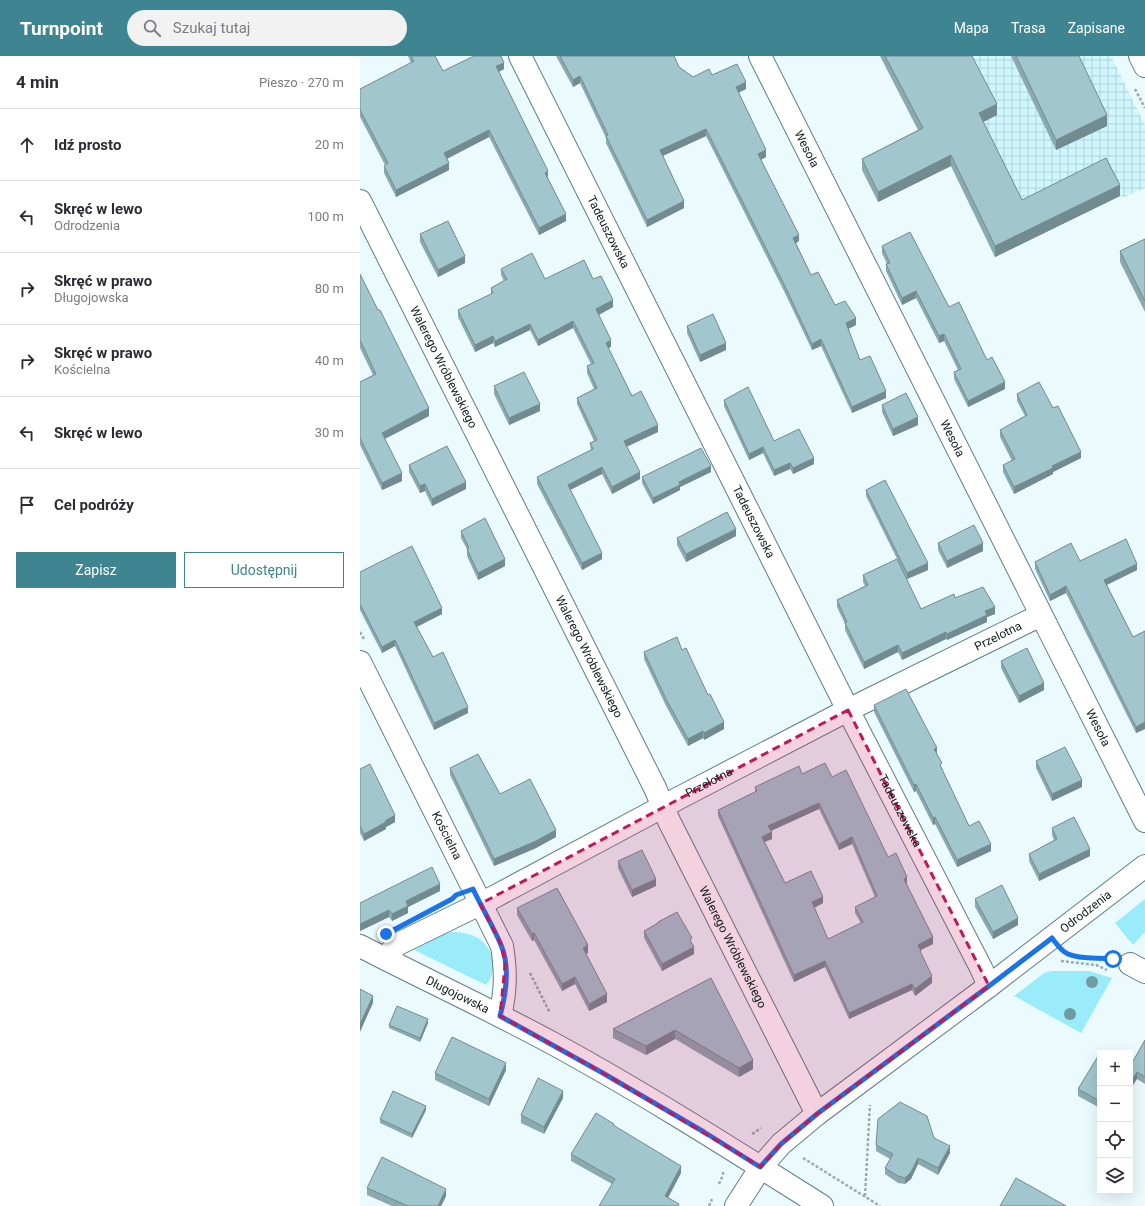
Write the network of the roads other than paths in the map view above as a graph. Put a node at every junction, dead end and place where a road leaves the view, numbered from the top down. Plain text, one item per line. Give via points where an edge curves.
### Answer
1 (520, 56) edge
2 (760, 56) edge
3 (1140, 56) edge
4 (1145, 66) edge
5 (360, 201) edge
6 (1041, 615) junction
7 (360, 662) edge
8 (848, 710) junction
9 (663, 807) junction
10 (1145, 821) edge
11 (1145, 866) edge
12 (480, 904) junction
13 (360, 946) edge
14 (386, 959) junction
15 (989, 986) junction
16 (500, 1016) junction
17 (817, 1114) junction
18 (760, 1167) junction
19 (736, 1206) edge
20 (822, 1206) edge

1 - 8 street, Tadeuszowska
2 - 6 street, Wesoła
3 - 4 street
5 - 9 street, Walerego Wróblewskiego
6 - 8 street, Przelotna
6 - 10 street, Wesoła
7 - 12 street, Kościelna
8 - 9 street, Przelotna
8 - 15 street, Tadeuszowska
9 - 12 street, Przelotna
9 - 17 street, Walerego Wróblewskiego
11 - 15 street, Odrodzenia
12 - 14 street, Przelotna via 396,945
12 - 16 street, Kościelna via 502,946 505,986
13 - 14 street, Długojowska
14 - 16 street, Długojowska
15 - 17 street, Odrodzenia
16 - 18 street, Długojowska via 601,1072
17 - 18 street, Odrodzenia via 781,1144
18 - 19 street, Odrodzenia
18 - 20 street, Długojowska

